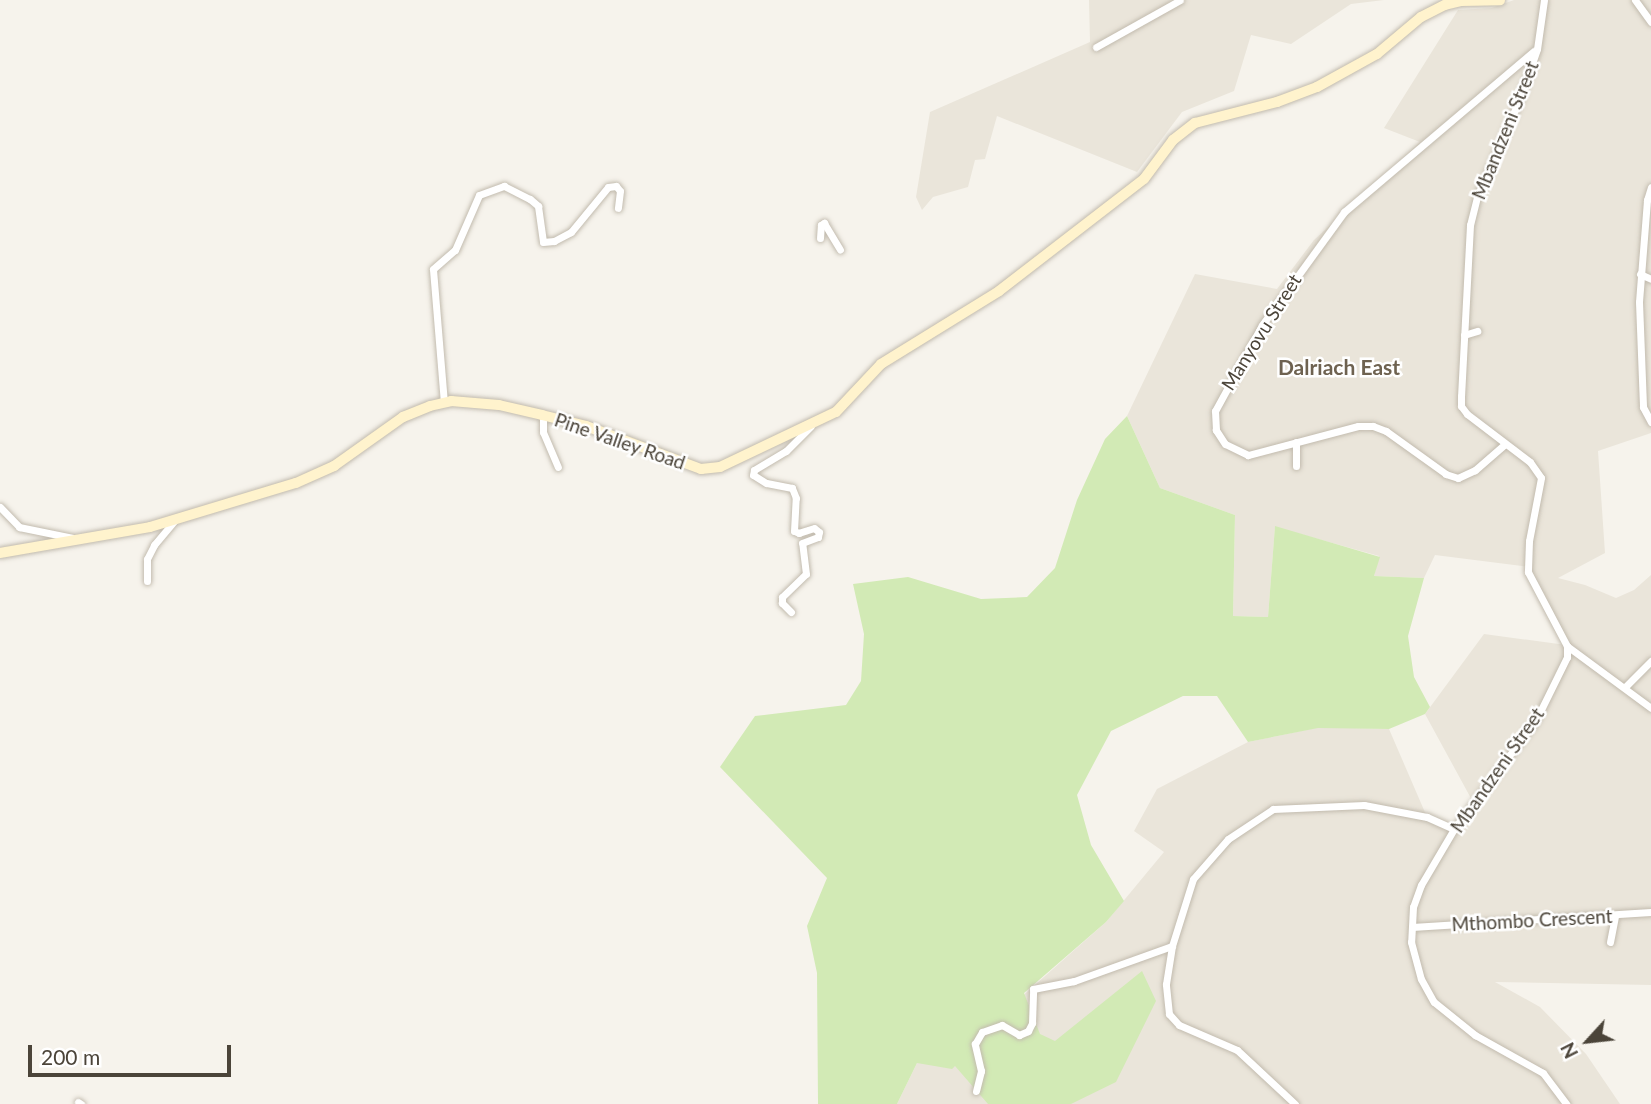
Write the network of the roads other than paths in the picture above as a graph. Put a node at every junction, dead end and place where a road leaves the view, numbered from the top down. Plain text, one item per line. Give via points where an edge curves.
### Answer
1 (1180, 0) edge
2 (1500, 0) edge
3 (1544, 0) edge
4 (1635, 0) edge
5 (1651, 22) edge
6 (1096, 47) dead end
7 (1537, 49) junction
8 (1651, 187) edge
9 (618, 208) dead end
10 (820, 238) dead end
11 (840, 250) dead end
12 (1640, 274) junction
13 (1651, 279) edge
14 (1477, 331) dead end
15 (1464, 335) junction
16 (443, 403) junction
17 (544, 415) junction
18 (1651, 422) edge
19 (814, 423) junction
20 (1296, 442) junction
21 (1504, 444) junction
22 (1296, 466) dead end
23 (558, 467) dead end
24 (0, 507) edge
25 (176, 520) junction
26 (81, 539) junction
27 (0, 553) edge
28 (147, 581) dead end
29 (791, 612) dead end
30 (1567, 646) junction
31 (1651, 661) edge
32 (1625, 687) junction
33 (1651, 708) edge
34 (1454, 829) junction
35 (1651, 912) edge
36 (1615, 916) junction
37 (1412, 927) junction
38 (1610, 943) dead end
39 (1172, 946) junction
40 (976, 1091) dead end
41 (1295, 1104) edge
42 (1566, 1104) edge

1 - 6 street
2 - 19 main road, Pine Valley Road via 1445,5 1422,17 1377,54 1317,88 1195,123 1173,140 1144,178 1052,253 881,364 836,412
3 - 7 street, Mbandzeni Street
4 - 5 street
7 - 15 street, Mbandzeni Street via 1472,215
7 - 20 street, Manyovu Street via 1344,212 1262,325 1223,392 1215,411 1216,430 1225,444 1248,455
8 - 12 street
9 - 16 street via 620,191 608,187 571,232 543,242 538,206 530,199 504,186 480,195 456,250 433,270
10 - 11 street via 824,223
12 - 13 street
12 - 18 street via 1643,407
14 - 15 street
15 - 21 street, Mbandzeni Street via 1461,406
16 - 17 main road, Pine Valley Road via 499,405
16 - 25 main road, Pine Valley Road via 403,417 334,466 296,483
17 - 19 main road, Pine Valley Road via 701,469 720,467
17 - 23 street via 544,432
19 - 29 street via 753,475 765,483 792,488 796,498 794,531 814,528 819,532 818,537 803,543 806,574 782,597
20 - 21 street, Manyovu Street via 1373,426 1458,478 1475,470
20 - 22 street
21 - 30 street, Mbandzeni Street via 1530,462 1541,478 1528,572
24 - 26 street via 19,527
25 - 26 main road, Pine Valley Road
25 - 28 street via 146,559
26 - 27 main road, Pine Valley Road
30 - 32 street
30 - 34 street, Mbandzeni Street via 1563,669 1536,720
31 - 32 street
32 - 33 street
34 - 37 street, Mbandzeni Street via 1421,885
34 - 39 street via 1427,817 1364,805 1273,809 1228,839 1193,879
35 - 36 street, Mthombo Crescent
36 - 37 street, Mthombo Crescent
36 - 38 street
37 - 42 street, Mbandzeni Street via 1414,954 1434,1002 1475,1035 1542,1073
39 - 40 street via 1073,981 1033,989 1028,1031 1018,1035 1002,1025 978,1038 975,1044 981,1071
39 - 41 street via 1166,985 1169,1014 1180,1025 1237,1050

